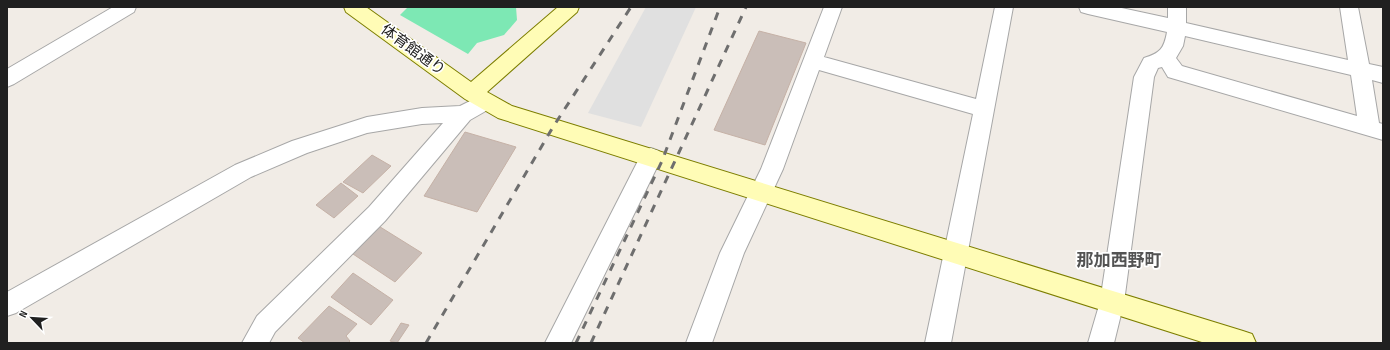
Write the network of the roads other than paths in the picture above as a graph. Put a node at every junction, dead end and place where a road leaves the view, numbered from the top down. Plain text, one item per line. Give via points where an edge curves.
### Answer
1 (127, 7) edge
2 (353, 7) edge
3 (570, 7) edge
4 (833, 7) edge
5 (1004, 7) edge
6 (1088, 7) edge
7 (1177, 7) edge
8 (1349, 7) edge
9 (1177, 27) junction
10 (1166, 58) junction
11 (813, 61) junction
12 (1361, 70) junction
13 (1383, 75) edge
14 (7, 79) edge
15 (478, 98) junction
16 (984, 109) junction
17 (463, 114) junction
18 (1377, 130) edge
19 (651, 157) junction
20 (760, 193) junction
21 (957, 253) junction
22 (1112, 302) junction
23 (7, 305) edge
24 (255, 343) edge
25 (558, 343) edge
26 (699, 343) edge
27 (938, 343) edge
28 (1101, 343) edge
29 (1243, 343) edge

1 - 14 street
2 - 15 street, 体育館通り
3 - 15 street
4 - 11 street
5 - 16 street
6 - 9 street
7 - 9 street
8 - 12 street
9 - 10 street via 1173,45
9 - 12 street
10 - 18 street via 1175,72
10 - 22 street via 1151,63 1144,77
11 - 16 street
11 - 20 street via 772,169
12 - 13 street
12 - 18 street
15 - 17 street
15 - 19 street, 体育館通り via 521,118
16 - 21 street
17 - 23 street via 422,116 367,125 300,147 243,171
17 - 24 street via 377,214 266,324
19 - 20 street, 体育館通り
19 - 25 street
20 - 21 street, 体育館通り
20 - 26 street via 732,253
21 - 22 street, 体育館通り
21 - 27 street
22 - 28 street
22 - 29 street, 体育館通り

